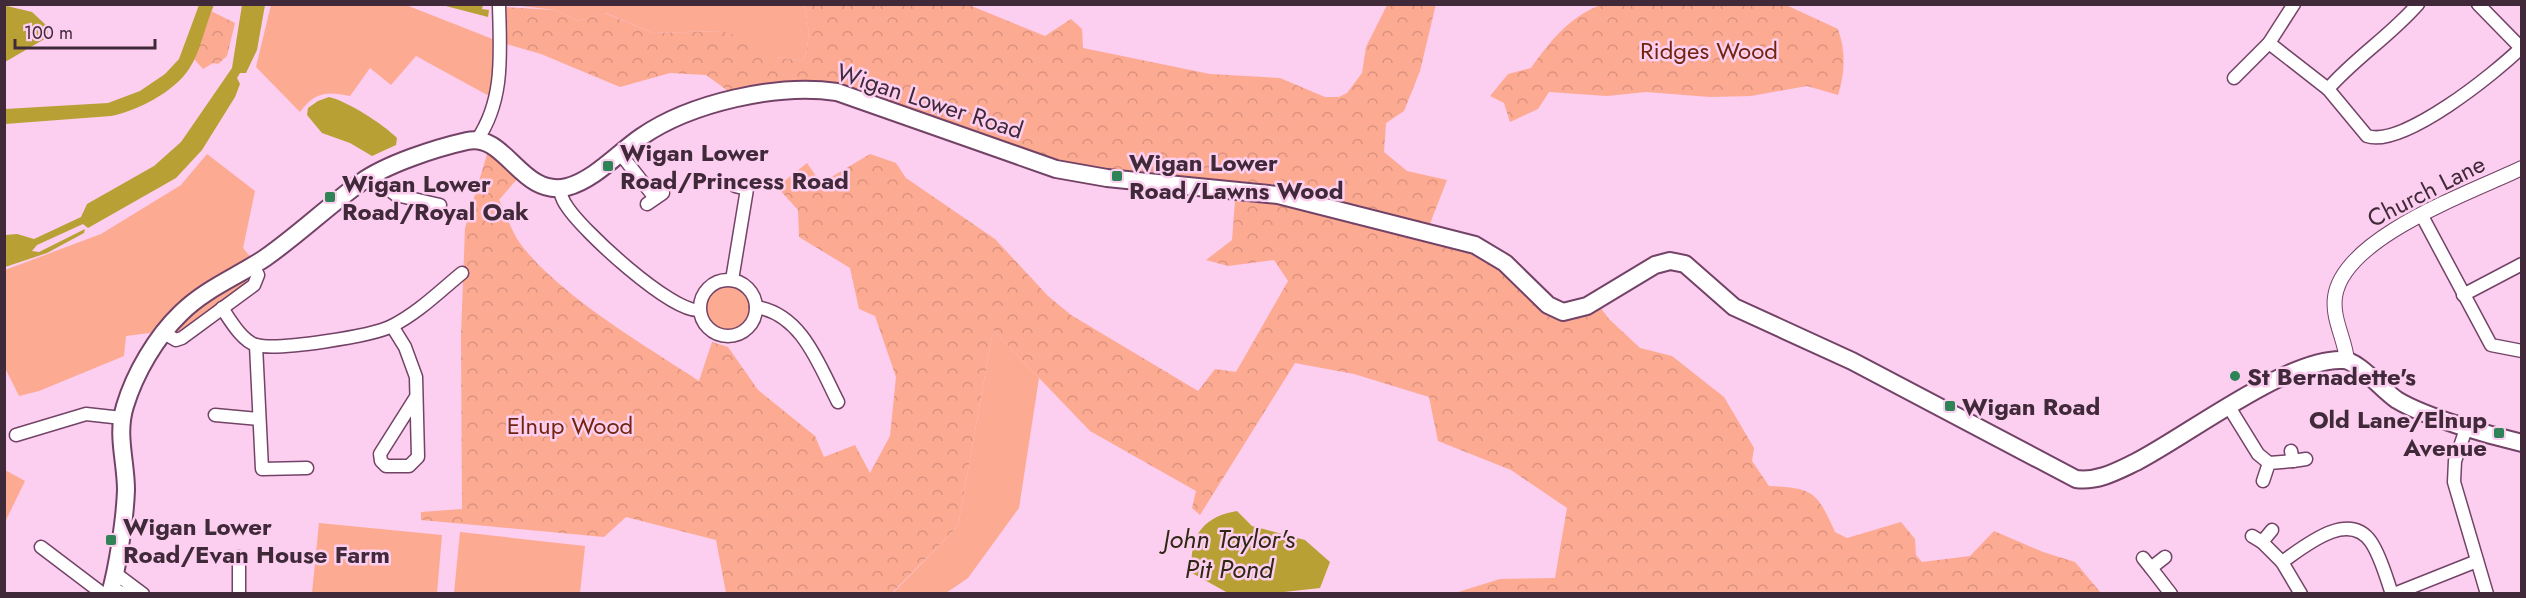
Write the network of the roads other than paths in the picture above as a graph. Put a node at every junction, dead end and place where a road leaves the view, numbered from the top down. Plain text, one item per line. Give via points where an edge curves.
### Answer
1 (499, 4) edge
2 (2294, 4) edge
3 (2418, 4) edge
4 (2478, 4) edge
5 (2269, 43) junction
6 (2521, 49) edge
7 (2234, 78) dead end
8 (2328, 89) junction
9 (477, 140) junction
10 (619, 152) junction
11 (2522, 168) edge
12 (371, 176) junction
13 (735, 186) dead end
14 (559, 188) junction
15 (655, 198) dead end
16 (440, 205) dead end
17 (2422, 216) junction
18 (2522, 264) edge
19 (254, 266) junction
20 (462, 273) dead end
21 (732, 280) junction
22 (2463, 295) junction
23 (756, 307) junction
24 (222, 308) junction
25 (699, 310) junction
26 (392, 326) junction
27 (164, 333) junction
28 (256, 345) junction
29 (2522, 351) edge
30 (2347, 360) junction
31 (416, 398) junction
32 (838, 401) dead end
33 (2229, 407) junction
34 (215, 415) dead end
35 (122, 418) junction
36 (260, 419) junction
37 (2467, 426) junction
38 (22, 436) dead end
39 (2522, 443) edge
40 (2297, 457) dead end
41 (2269, 463) junction
42 (307, 468) dead end
43 (2263, 481) dead end
44 (2272, 530) dead end
45 (41, 547) dead end
46 (2165, 557) dead end
47 (2477, 561) junction
48 (2282, 562) junction
49 (241, 565) dead end
50 (113, 589) edge
51 (143, 594) edge
52 (240, 594) edge
53 (2171, 594) edge
54 (2301, 594) edge
55 (2393, 594) edge
56 (2487, 594) edge

1 - 9 street via 500,61 495,109
2 - 5 street
3 - 8 street via 2351,63
4 - 6 street
5 - 7 street
5 - 8 street
6 - 8 street via 2436,114 2379,137 2363,133
9 - 12 main road
9 - 14 main road via 492,146 530,180 544,187
10 - 14 main road, Wigan Lower Road via 583,180
10 - 15 street
10 - 33 main road, Wigan Lower Road via 692,110 754,96 815,89 837,92 1056,169 1259,192 1475,246 1505,263 1548,305 1563,312 1587,306 1655,265 1670,261 1685,264 1734,307 1852,361 2076,479 2091,480 2114,472
11 - 17 street, Church Lane
12 - 16 street via 396,195
12 - 19 main road
13 - 21 street via 747,189
14 - 25 street via 574,216 621,263 678,304
17 - 22 street
17 - 30 street, Church Lane via 2376,241 2359,255 2341,279 2335,308
18 - 22 street
19 - 24 street via 257,282
19 - 27 main road via 188,306
20 - 26 street
21 - 23 street via 747,287
21 - 25 street via 709,287
22 - 29 street via 2491,345
23 - 25 street via 747,329 730,336 713,332
23 - 32 street via 775,312 802,334
24 - 27 street via 179,339
24 - 28 street
26 - 28 street via 308,344
26 - 31 street via 413,366
27 - 35 main road via 132,386
28 - 36 street
30 - 33 main road via 2293,371
30 - 37 main road via 2400,402
31 - 31 street via 417,460 409,466 386,466 380,454
33 - 41 street via 2258,454
34 - 36 street
35 - 38 street via 86,414
35 - 50 main road via 120,441 126,491
36 - 42 street via 262,469
37 - 39 main road
37 - 47 street via 2455,461 2454,482
40 - 41 street
41 - 43 street
44 - 48 street via 2257,539
45 - 50 street
46 - 53 street via 2147,563
47 - 55 street
47 - 56 street
48 - 54 street
48 - 55 street via 2332,531 2351,529 2372,543
49 - 52 street
50 - 51 street

